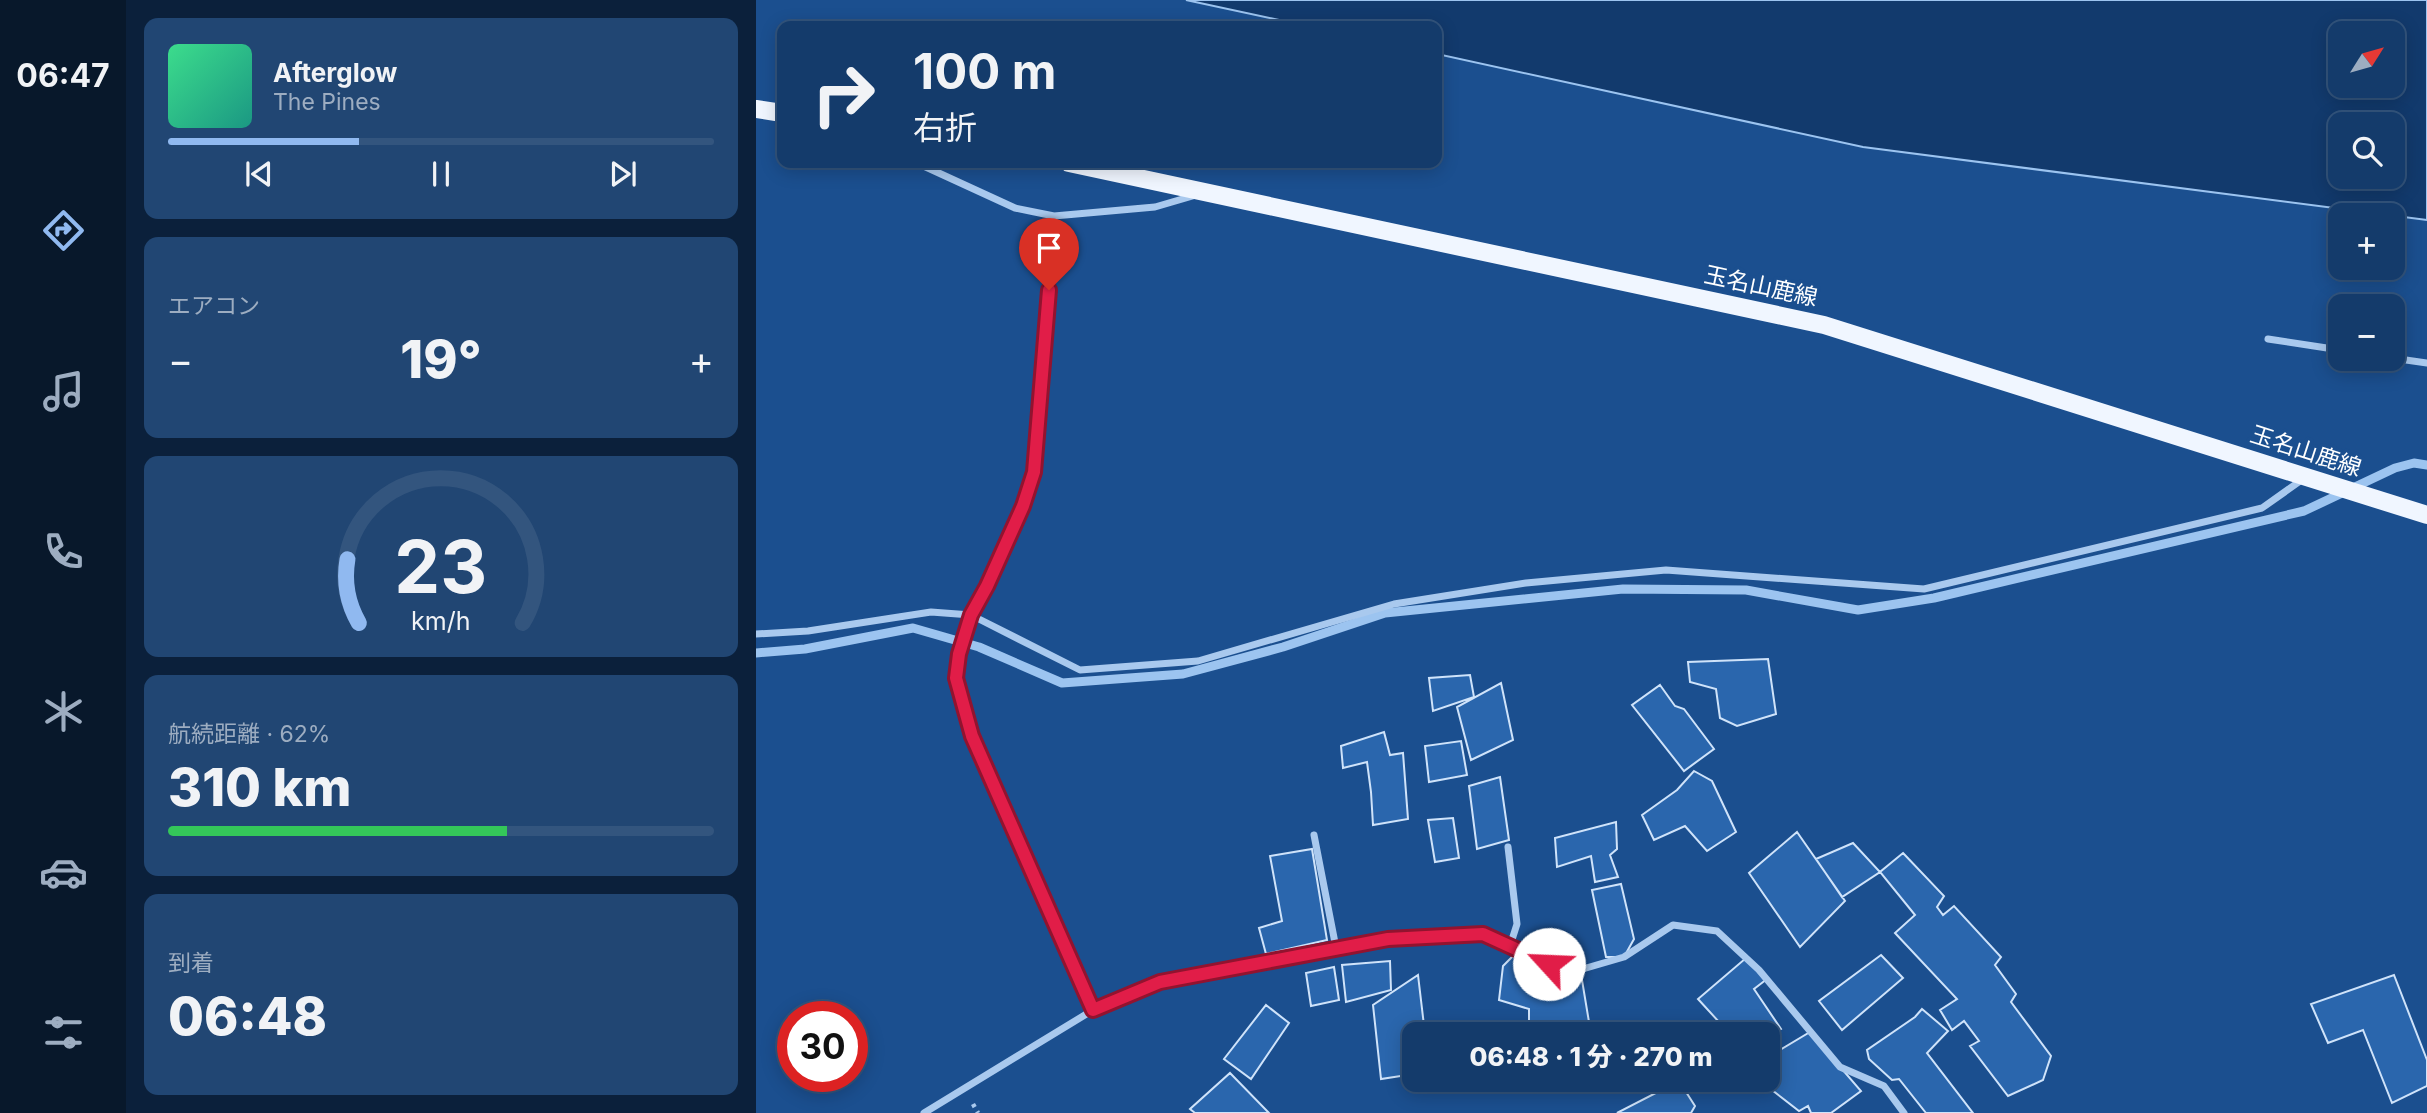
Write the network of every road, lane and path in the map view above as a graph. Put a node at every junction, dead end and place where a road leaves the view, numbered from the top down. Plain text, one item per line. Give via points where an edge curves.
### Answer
1 (756, 110) edge
2 (777, 112) edge
3 (928, 168) edge
4 (1093, 168) edge
5 (1206, 192) junction
6 (1054, 216) junction
7 (2268, 340) dead end
8 (2328, 348) edge
9 (2405, 360) edge
10 (2427, 363) edge
11 (2306, 477) junction
12 (2427, 515) edge
13 (971, 615) junction
14 (756, 634) edge
15 (1314, 835) dead end
16 (1508, 847) dead end
17 (1510, 946) junction
18 (1336, 948) junction
19 (1093, 1010) junction
20 (924, 1113) edge
21 (1904, 1113) edge

1 - 2 main road
3 - 6 street via 1015,208
4 - 5 main road, 玉名山鹿線
5 - 6 street via 1155,207
5 - 11 main road, 玉名山鹿線 via 1824,325
6 - 13 street via 1034,472 1023,506
7 - 8 street
9 - 10 street
11 - 12 main road, 玉名山鹿線
11 - 13 street via 2262,508 1924,589 1666,570 1526,583 1394,604 1198,661 1080,670
13 - 14 street via 931,612 808,631
13 - 19 street via 956,678 972,736
15 - 18 street
16 - 17 street via 1517,924
17 - 18 street via 1483,934 1388,939
17 - 21 street via 1569,973 1624,957 1673,925 1717,931 1759,970 1840,1067 1884,1086
18 - 19 street via 1160,982
19 - 20 street

